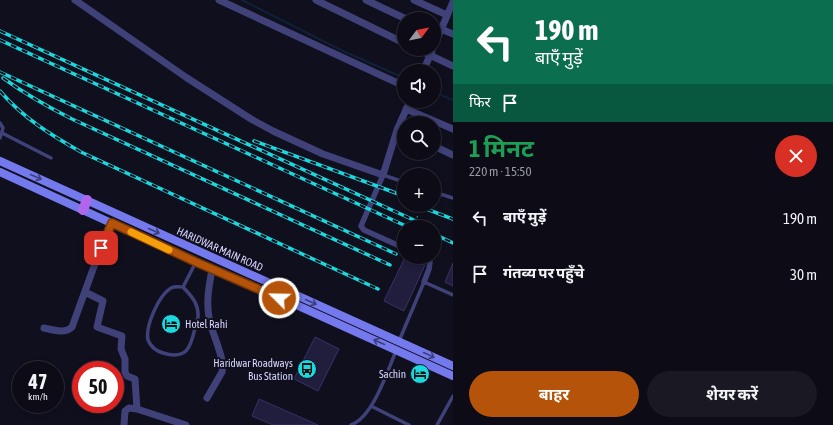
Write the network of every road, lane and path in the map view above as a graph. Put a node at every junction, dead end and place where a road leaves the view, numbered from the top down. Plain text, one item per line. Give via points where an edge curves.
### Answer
1 (76, 0) edge
2 (219, 0) edge
3 (316, 0) edge
4 (366, 0) edge
5 (414, 0) edge
6 (453, 2) edge
7 (397, 15) edge
8 (447, 15) junction
9 (441, 26) edge
10 (441, 32) edge
11 (453, 34) edge
12 (397, 40) edge
13 (437, 56) edge
14 (453, 66) edge
15 (397, 83) edge
16 (406, 109) joint
17 (404, 116) edge
18 (0, 124) edge
19 (453, 129) edge
20 (2, 133) junction
21 (0, 138) edge
22 (397, 141) edge
23 (441, 149) edge
24 (453, 155) edge
25 (51, 158) dead end
26 (0, 161) edge
27 (0, 172) edge
28 (383, 175) junction
29 (397, 180) edge
30 (441, 194) edge
31 (453, 198) edge
32 (85, 205) junction
33 (418, 215) dead end
34 (416, 220) edge
35 (112, 223) junction
36 (397, 245) edge
37 (196, 262) junction
38 (430, 264) edge
39 (212, 270) junction
40 (424, 282) junction
41 (183, 287) junction
42 (85, 292) junction
43 (453, 295) edge
44 (44, 328) dead end
45 (370, 328) junction
46 (366, 336) junction
47 (398, 341) junction
48 (396, 350) junction
49 (453, 366) edge
50 (453, 376) edge
51 (453, 396) edge
52 (207, 398) dead end
53 (371, 406) junction
54 (137, 409) junction
55 (170, 423) edge
56 (124, 425) edge
57 (186, 425) edge
58 (350, 425) edge
59 (409, 425) edge
60 (437, 425) edge

1 - 28 street via 178,72 251,119 323,154
2 - 15 street
3 - 12 street
4 - 7 street
5 - 8 street
6 - 8 street
8 - 9 street
10 - 11 street
13 - 14 street
16 - 17 street
16 - 19 street
18 - 20 lane via 3,128
20 - 21 lane
20 - 25 lane
22 - 28 street
23 - 24 street
26 -> 32 main road, HARIDWAR MAIN ROAD
27 - 32 main road, HARIDWAR MAIN ROAD
28 - 29 lane
28 - 36 street via 361,226 364,230
30 - 31 lane
32 - 35 main road, HARIDWAR MAIN ROAD
32 -> 45 main road, HARIDWAR MAIN ROAD
33 - 34 path
35 - 37 main road, HARIDWAR MAIN ROAD
35 - 42 street
37 - 39 main road, HARIDWAR MAIN ROAD
37 - 41 lane
38 - 40 street
39 - 46 main road, HARIDWAR MAIN ROAD
39 - 52 street via 208,291 208,316 224,365
40 - 43 lane
40 - 47 lane
41 - 41 lane via 175,287 164,294 148,327 149,341 156,351 179,355 188,350 199,311 198,305
42 - 44 street via 69,330
42 - 54 street via 103,301 97,327 122,336 121,349 125,359 125,372 127,376 135,379
45 - 46 main road
45 - 47 main road, HARIDWAR MAIN ROAD
48 -> 46 main road, HARIDWAR MAIN ROAD
47 -> 49 main road, HARIDWAR MAIN ROAD
48 - 50 main road, HARIDWAR MAIN ROAD
48 - 53 lane
51 - 60 lane
53 - 58 lane via 358,422
53 - 59 lane
54 - 55 street
54 - 56 street via 126,409
55 - 57 street

